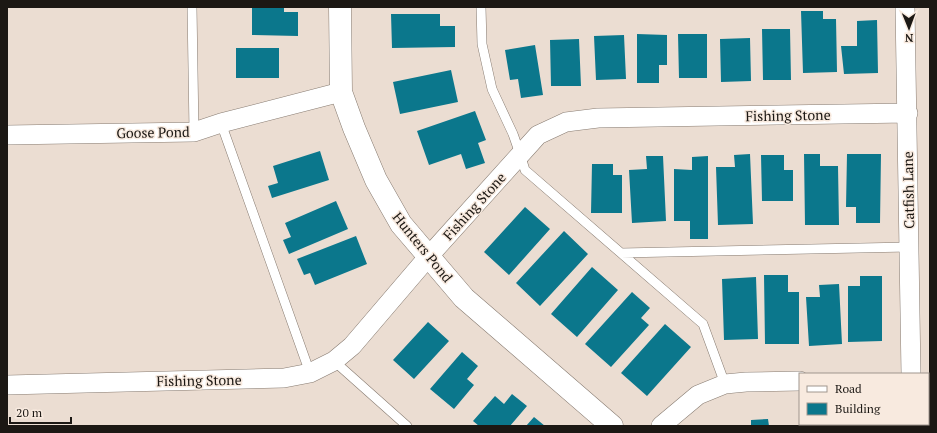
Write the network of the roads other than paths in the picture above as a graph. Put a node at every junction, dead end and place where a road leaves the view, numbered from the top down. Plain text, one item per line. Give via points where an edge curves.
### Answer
1 (192, 7) edge
2 (340, 7) edge
3 (482, 7) edge
4 (905, 7) edge
5 (341, 92) junction
6 (908, 113) junction
7 (221, 123) junction
8 (194, 132) junction
9 (7, 135) edge
10 (520, 154) junction
11 (909, 247) junction
12 (621, 253) junction
13 (428, 257) junction
14 (334, 361) junction
15 (310, 373) junction
16 (911, 373) edge
17 (799, 381) edge
18 (725, 384) junction
19 (7, 385) edge
20 (407, 426) edge
21 (612, 426) edge
22 (662, 426) edge

1 - 8 lane
2 - 5 street, Hunters Pond
3 - 10 lane via 482,44 492,89
4 - 6 street, Catfish Lane
5 - 7 street, Goose Pond
5 - 13 street, Hunters Pond via 376,180 401,224
6 - 10 street, Fishing Stone via 598,118 566,122 538,135
6 - 11 street, Catfish Lane
7 - 8 street, Goose Pond
7 - 15 lane
8 - 9 street, Goose Pond
10 - 12 lane via 525,170
10 - 13 street, Fishing Stone
11 - 12 lane
11 - 16 street, Catfish Lane
12 - 18 lane via 703,324
13 - 14 street, Fishing Stone via 352,346
13 - 21 street, Hunters Pond via 464,298
14 - 15 street, Fishing Stone
14 - 20 lane
15 - 19 street, Fishing Stone via 284,378
17 - 18 street
18 - 22 street via 698,395

